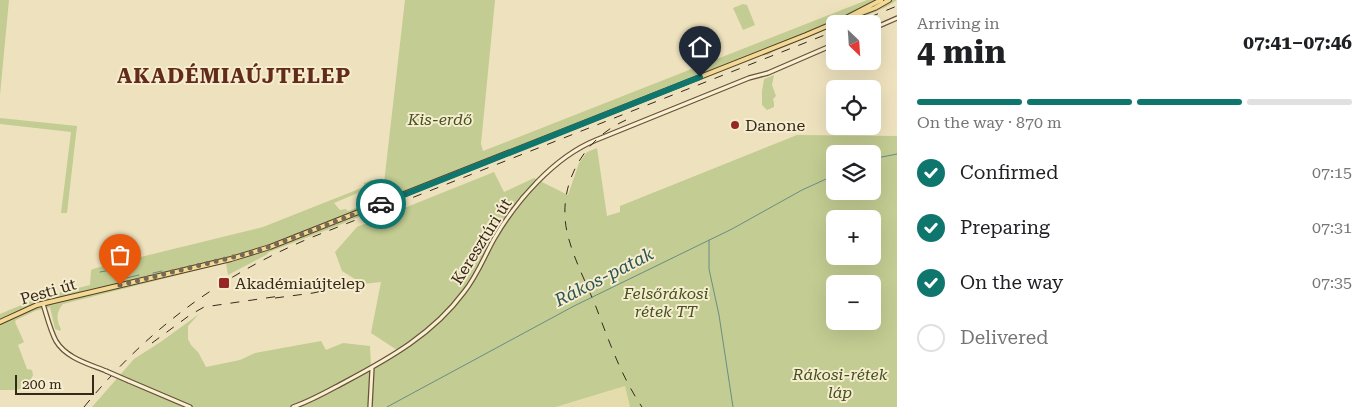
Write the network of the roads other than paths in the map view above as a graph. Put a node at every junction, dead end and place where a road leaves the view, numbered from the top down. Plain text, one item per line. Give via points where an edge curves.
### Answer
1 (881, 0) edge
2 (889, 0) edge
3 (852, 15) edge
4 (858, 15) edge
5 (897, 18) edge
6 (881, 25) edge
7 (826, 26) edge
8 (826, 48) edge
9 (43, 304) junction
10 (0, 322) edge
11 (372, 368) junction
12 (363, 373) junction
13 (371, 375) junction
14 (190, 407) edge
15 (293, 407) edge
16 (370, 407) edge

1 - 3 main road
2 - 4 main road
5 - 6 main road
7 - 9 main road, Pesti út via 258,251
8 - 11 main road, Keresztúri út via 596,140 574,152 541,179 513,210 472,282 445,316 419,338
9 - 10 main road, Pesti út
9 - 14 main road, bridge via 62,349
11 - 12 main road, Keresztúri út
11 - 13 main road
12 - 13 main road
12 - 15 main road, Keresztúri út
13 - 16 main road

